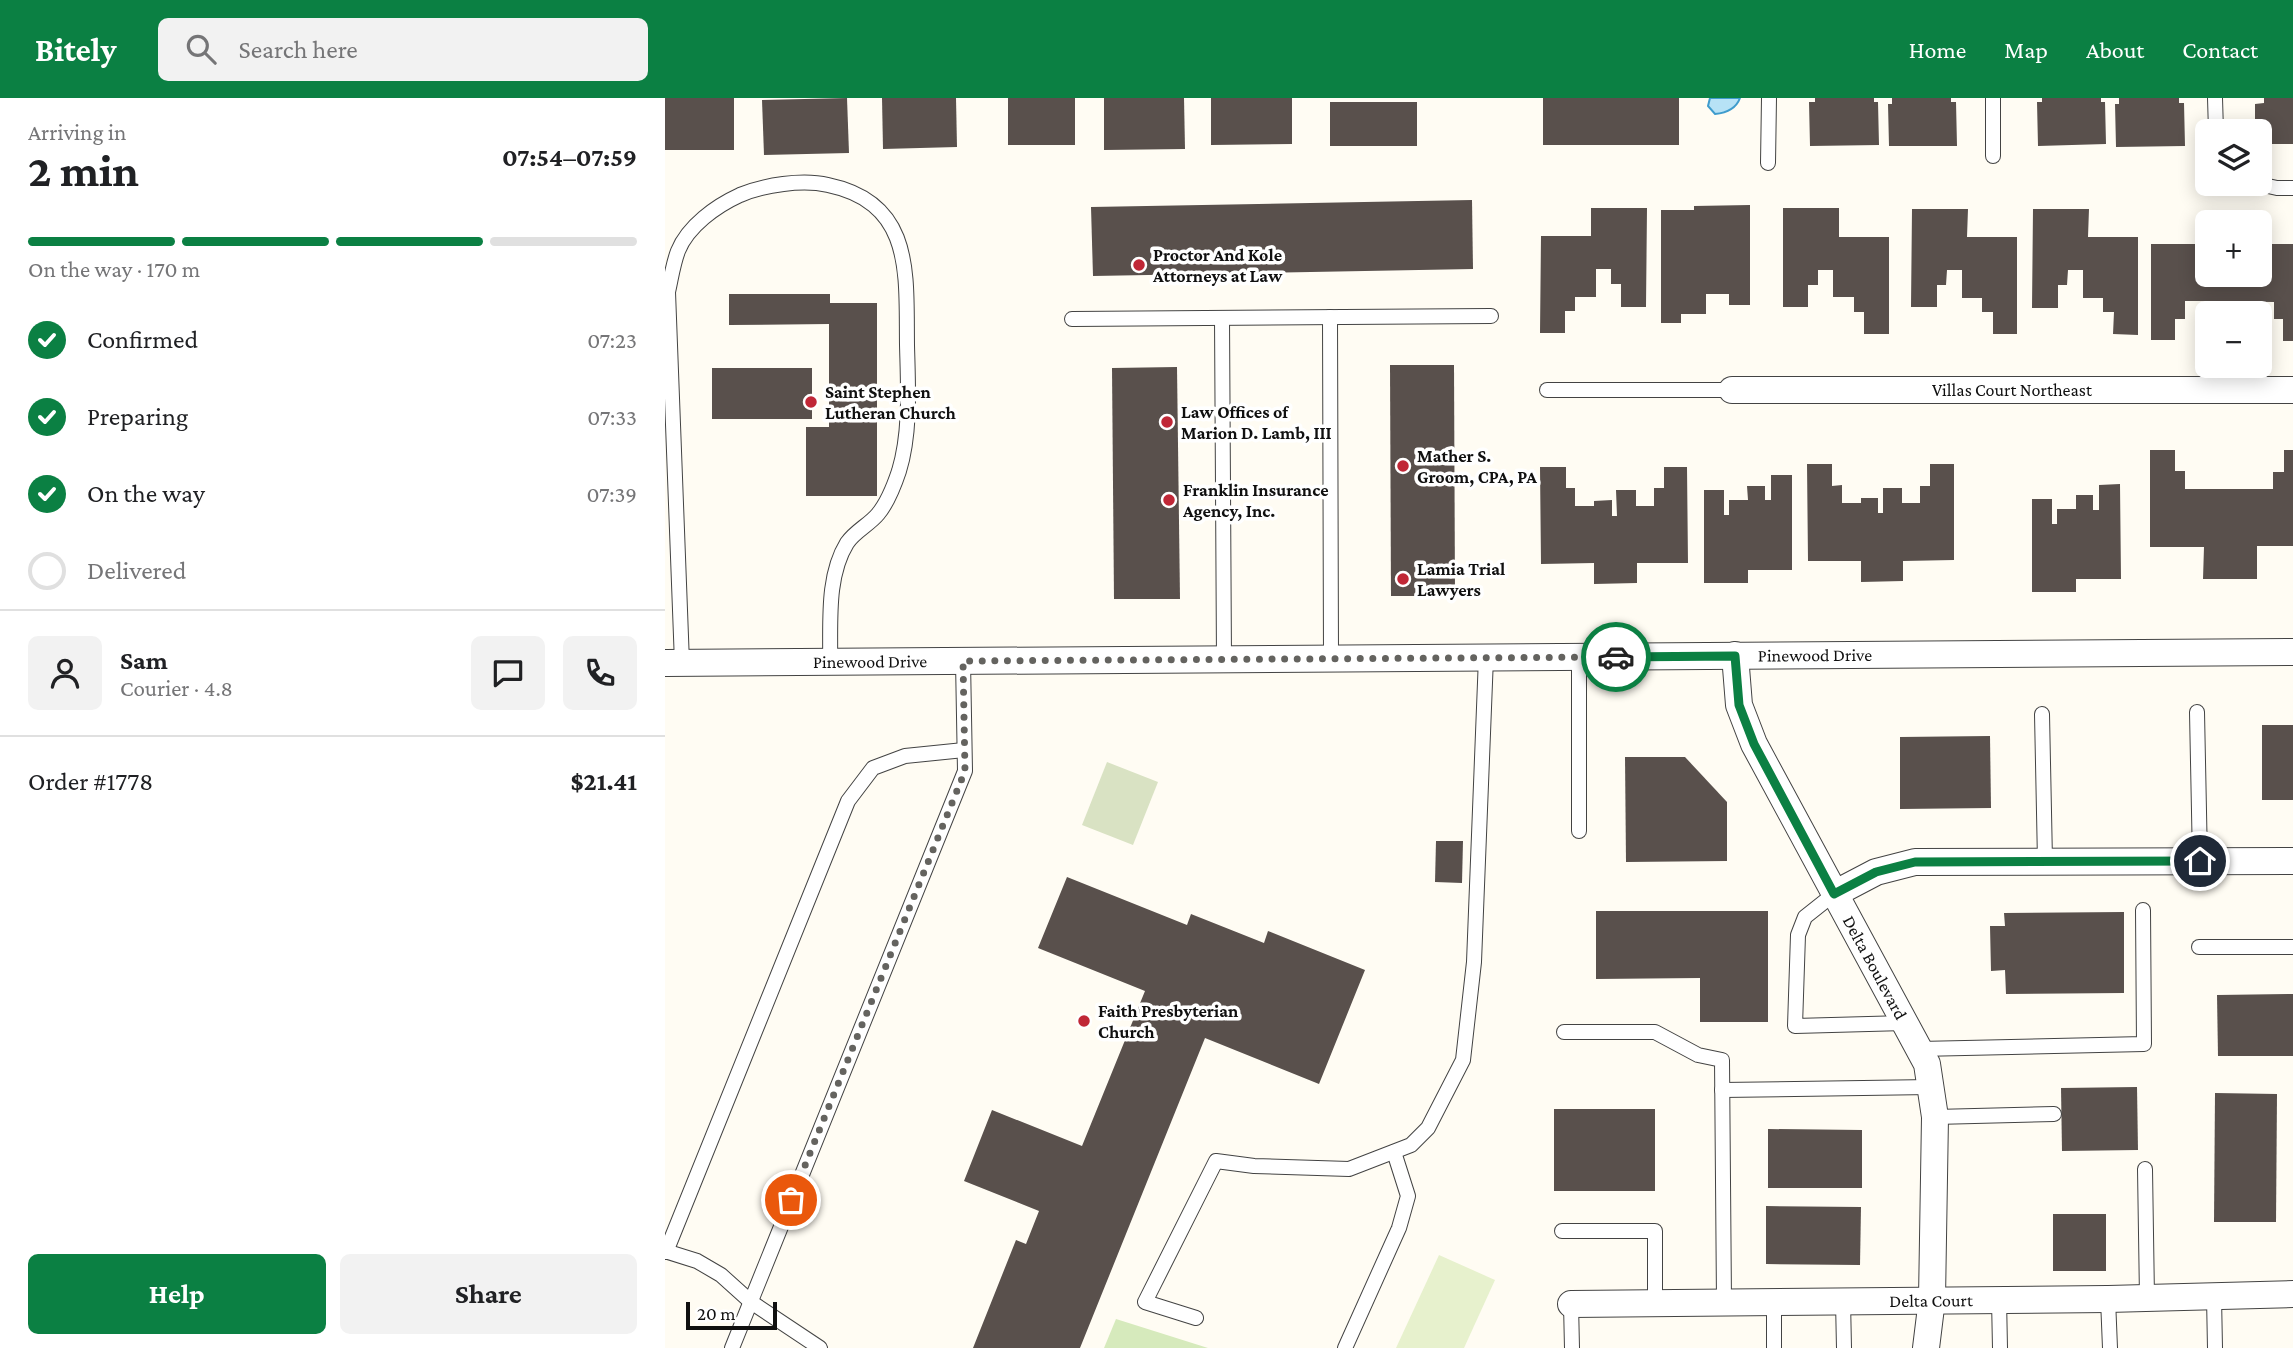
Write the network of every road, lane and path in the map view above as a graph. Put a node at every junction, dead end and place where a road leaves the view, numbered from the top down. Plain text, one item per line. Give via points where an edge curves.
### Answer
1 (1769, 98) edge
2 (1993, 98) edge
3 (2215, 98) edge
4 (2216, 119) edge
5 (1993, 156) dead end
6 (1768, 163) dead end
7 (2272, 187) edge
8 (2293, 188) edge
9 (1491, 316) dead end
10 (1330, 317) junction
11 (1221, 318) junction
12 (1072, 319) dead end
13 (1546, 390) dead end
14 (1732, 390) joint
15 (2293, 390) edge
16 (2293, 652) edge
17 (1735, 656) junction
18 (1486, 657) junction
19 (1579, 657) junction
20 (1224, 659) junction
21 (1331, 659) junction
22 (963, 661) junction
23 (830, 662) junction
24 (674, 663) edge
25 (2197, 712) dead end
26 (2042, 714) dead end
27 (964, 750) junction
28 (1579, 831) dead end
29 (2293, 860) edge
30 (2200, 861) junction
31 (2045, 862) junction
32 (1834, 894) junction
33 (2143, 911) dead end
34 (2199, 947) dead end
35 (2293, 947) edge
36 (1905, 1023) junction
37 (1564, 1032) dead end
38 (1919, 1049) junction
39 (1931, 1087) junction
40 (1722, 1090) junction
41 (2054, 1114) dead end
42 (1935, 1117) junction
43 (1394, 1152) junction
44 (2145, 1169) dead end
45 (1562, 1231) dead end
46 (666, 1252) edge
47 (2293, 1294) edge
48 (2214, 1297) junction
49 (2147, 1298) junction
50 (1932, 1299) junction
51 (1999, 1299) junction
52 (2108, 1299) junction
53 (1774, 1301) junction
54 (1843, 1301) junction
55 (751, 1302) junction
56 (1724, 1302) junction
57 (1655, 1303) junction
58 (1571, 1304) joint
59 (1196, 1318) dead end
60 (732, 1348) edge
61 (820, 1348) edge
62 (1345, 1348) edge
63 (1572, 1348) edge
64 (1774, 1348) edge
65 (1844, 1348) edge
66 (1926, 1348) edge
67 (1942, 1348) edge
68 (2000, 1348) edge
69 (2110, 1348) edge
70 (2215, 1348) edge

1 - 6 lane
2 - 5 lane
3 - 4 lane
7 - 8 lane
9 - 10 lane
10 - 11 lane
10 - 21 lane
11 - 12 lane
11 - 20 lane
13 - 14 lane
14 - 15 street, Villas Court Northeast
16 - 17 street, Pinewood Drive
17 - 19 street, Pinewood Drive
17 - 32 street, Delta Boulevard via 1739,705 1754,744
18 - 19 street, Pinewood Drive
18 - 21 street, Pinewood Drive
18 - 43 lane via 1474,962 1463,1060 1428,1128 1411,1145
19 - 28 lane
20 - 21 street, Pinewood Drive
20 - 22 street, Pinewood Drive
22 - 23 street, Pinewood Drive
22 - 27 lane
23 - 24 street, Pinewood Drive
23 - 24 lane via 834,578 847,543 878,514 899,470 908,390 906,299 904,260 883,211 849,189 817,182 786,183 740,195 698,222 679,250 668,292
25 - 30 lane
26 - 31 lane
27 - 46 lane via 905,756 873,768 848,801
27 - 55 lane via 965,771
29 - 30 street
30 - 31 street
31 - 32 street via 1915,862 1876,872
32 - 36 street, Delta Boulevard
32 - 36 lane via 1805,916 1798,935 1795,1026
33 - 38 lane via 2144,1044
34 - 35 lane
36 - 38 street, Delta Boulevard
37 - 40 lane via 1654,1032 1698,1055 1722,1060
38 - 39 street, Delta Boulevard
39 - 40 lane
39 - 42 street, Delta Boulevard
40 - 56 lane
41 - 42 lane
42 - 50 street, Delta Boulevard
43 - 59 lane via 1349,1170 1216,1161 1145,1302
43 - 62 lane via 1408,1196 1399,1228
44 - 49 lane
45 - 57 lane via 1655,1231
46 - 55 lane via 709,1268
47 - 48 street, Delta Court
48 - 49 street, Delta Court
48 - 70 lane
49 - 52 street, Delta Court
50 - 51 street, Delta Court
50 - 54 street, Delta Court
50 - 66 street, Delta Boulevard
50 - 67 street, Delta Boulevard
51 - 52 street, Delta Court
51 - 68 lane
52 - 69 lane
53 - 54 street, Delta Court
53 - 56 street, Delta Court
53 - 64 lane
54 - 65 lane
55 - 60 lane
55 - 61 lane
56 - 57 street, Delta Court
57 - 58 street, Delta Court
58 - 63 lane

